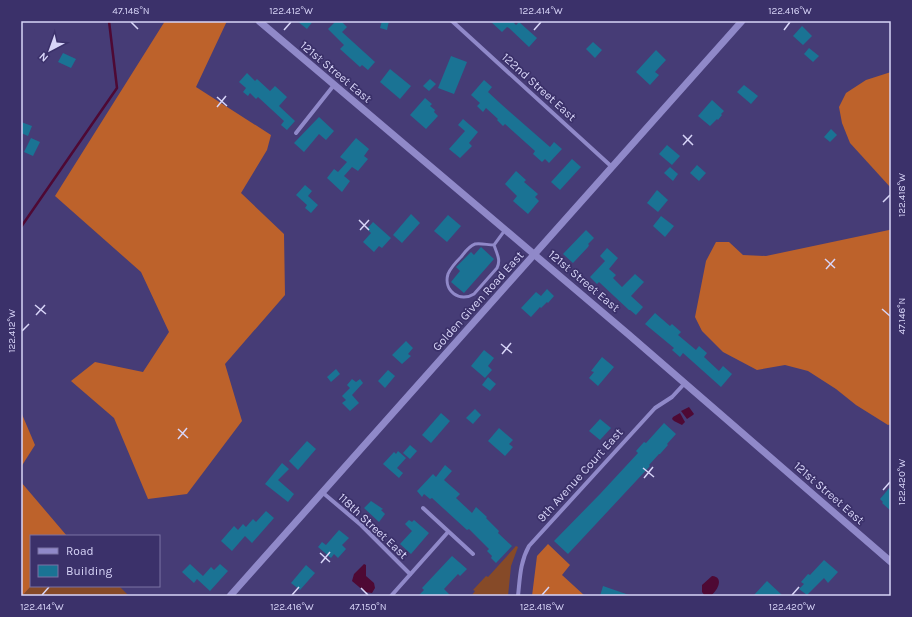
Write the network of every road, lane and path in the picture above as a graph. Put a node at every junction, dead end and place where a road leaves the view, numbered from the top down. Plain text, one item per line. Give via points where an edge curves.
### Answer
1 (259, 21) edge
2 (452, 21) edge
3 (742, 21) edge
4 (334, 85) junction
5 (296, 133) dead end
6 (613, 168) junction
7 (505, 230) junction
8 (494, 245) junction
9 (534, 254) junction
10 (685, 383) junction
11 (322, 492) junction
12 (423, 508) dead end
13 (448, 532) junction
14 (473, 554) dead end
15 (891, 562) edge
16 (410, 574) junction
17 (230, 596) edge
18 (391, 596) edge
19 (518, 596) edge

1 - 4 street, 121st Street East
2 - 6 street, 122nd Street East
3 - 6 street, Golden Given Road East
4 - 5 street
4 - 7 street, 121st Street East
6 - 9 street, Golden Given Road East
7 - 8 lane
7 - 9 street, 121st Street East
8 - 8 lane via 499,258 497,268 474,294 462,298 451,292 447,280 449,273 465,252 475,245
9 - 10 street, 121st Street East
9 - 11 street, Golden Given Road East
10 - 15 street, 121st Street East
10 - 19 street, 9th Avenue Court East via 672,397 655,408 529,546 521,565
11 - 16 street, 118th Street East via 361,525
11 - 17 street, Golden Given Road East
12 - 13 street
13 - 14 street
13 - 16 street
16 - 18 street

